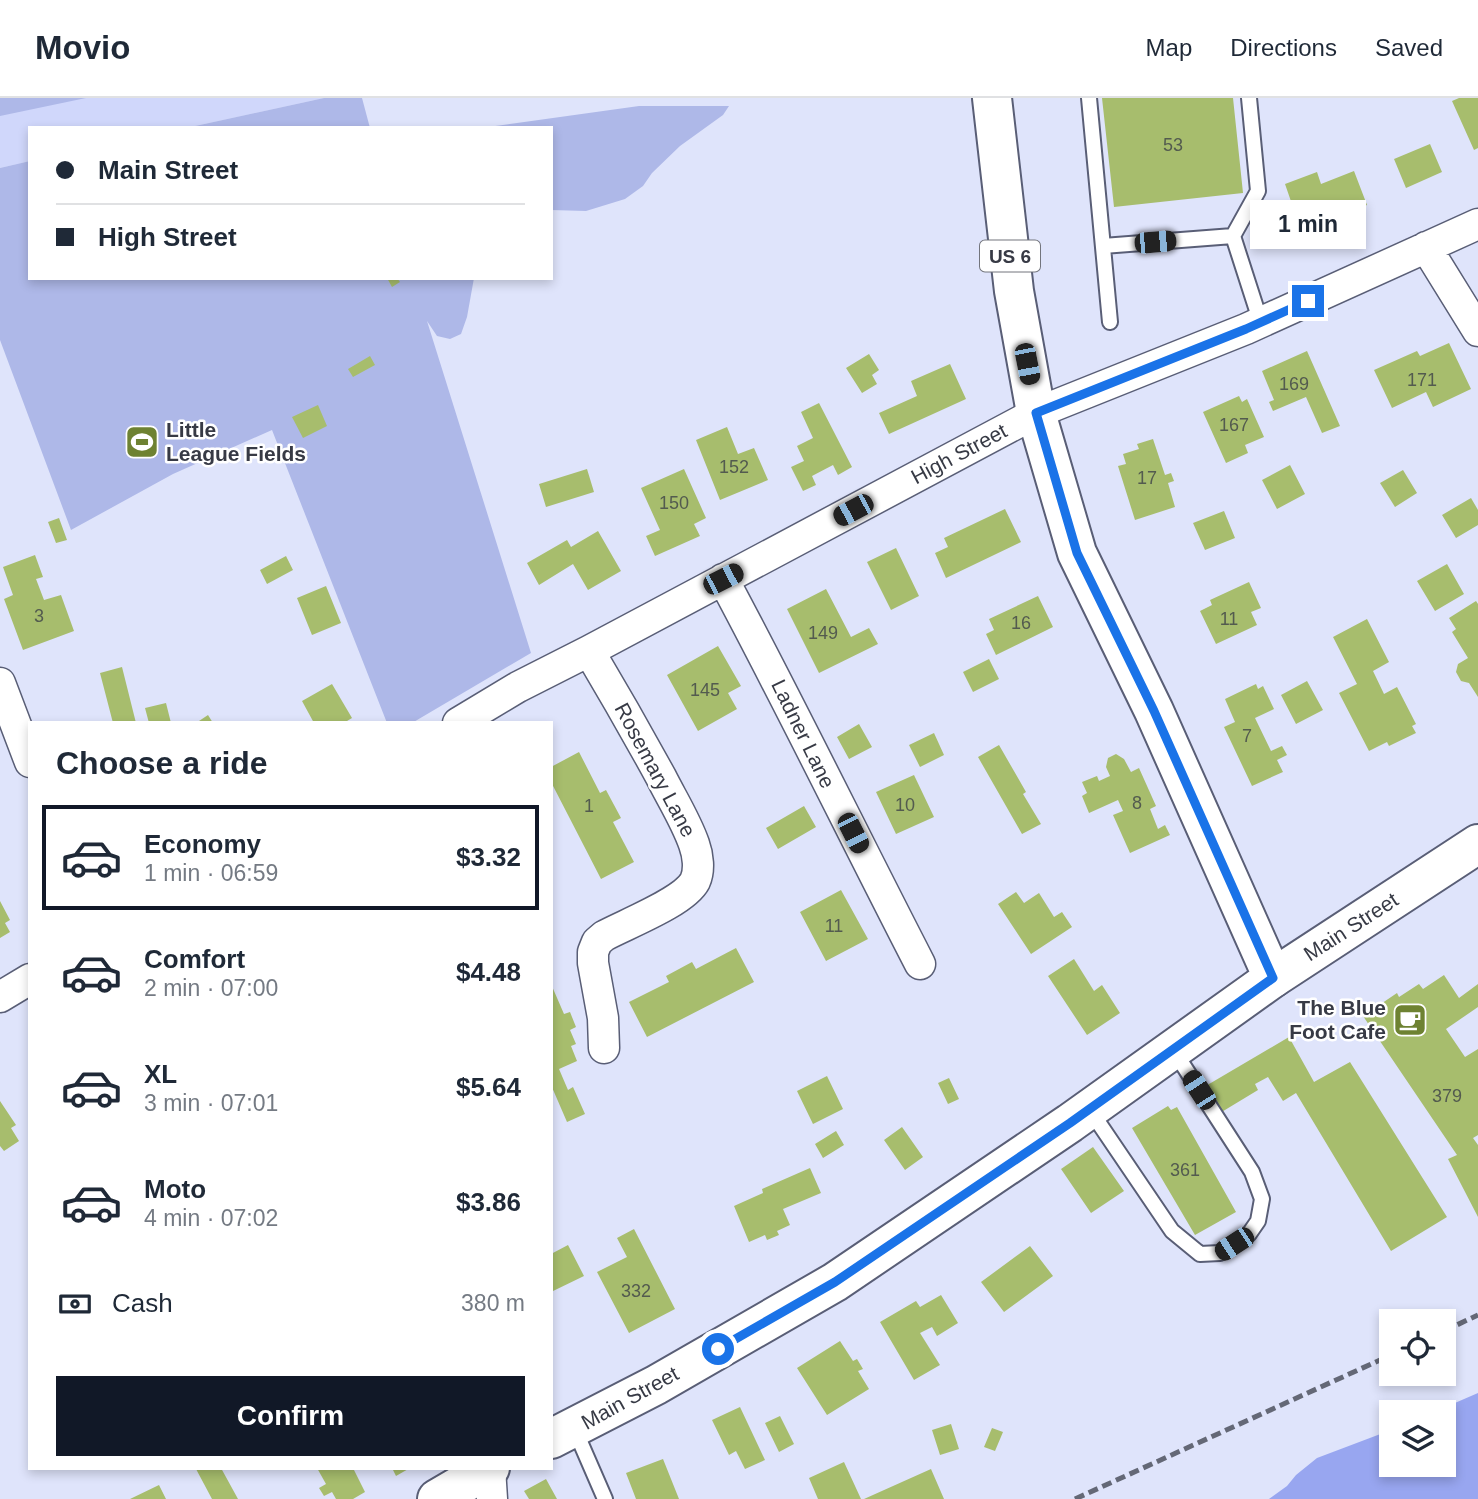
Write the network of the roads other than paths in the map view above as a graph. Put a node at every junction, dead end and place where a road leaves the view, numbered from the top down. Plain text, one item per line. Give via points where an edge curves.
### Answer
1 (992, 98) edge
2 (1089, 98) edge
3 (1249, 98) edge
4 (1478, 224) edge
5 (1233, 236) junction
6 (1103, 246) junction
7 (1426, 247) junction
8 (1110, 322) dead end
9 (1261, 323) junction
10 (1478, 331) edge
11 (1036, 413) junction
12 (723, 579) junction
13 (589, 651) junction
14 (0, 683) edge
15 (461, 721) edge
16 (28, 757) edge
17 (1478, 844) edge
18 (920, 964) dead end
19 (1273, 978) junction
20 (28, 980) edge
21 (0, 997) edge
22 (604, 1048) dead end
23 (1173, 1050) junction
24 (1089, 1109) junction
25 (563, 1434) edge
26 (487, 1470) edge
27 (490, 1470) edge
28 (437, 1499) edge
29 (492, 1499) edge
30 (605, 1499) edge

1 - 11 main road, US 6 via 1014,291
2 - 6 lane
3 - 5 lane via 1258,191
4 - 7 street, High Street
5 - 6 lane
5 - 9 lane
6 - 8 lane
7 - 9 street, High Street
7 - 10 street
9 - 11 street, High Street
11 - 12 street, High Street
11 - 19 main road, US 6 via 1077,553 1154,711
12 - 13 street, High Street
12 - 18 street, Ladner Lane
13 - 15 street, High Street
13 - 22 street, Rosemary Lane via 683,818 699,866 695,881 684,894 597,942 593,963
14 - 16 street
17 - 19 main road, Main Street
19 - 23 main road, Main Street
20 - 21 street
23 - 24 main road, Main Street
23 - 24 lane via 1252,1172 1262,1199 1258,1221 1249,1234 1220,1253 1200,1254 1172,1231
24 - 25 main road, Main Street via 835,1282
25 - 30 lane
26 - 28 main road
27 - 29 street

